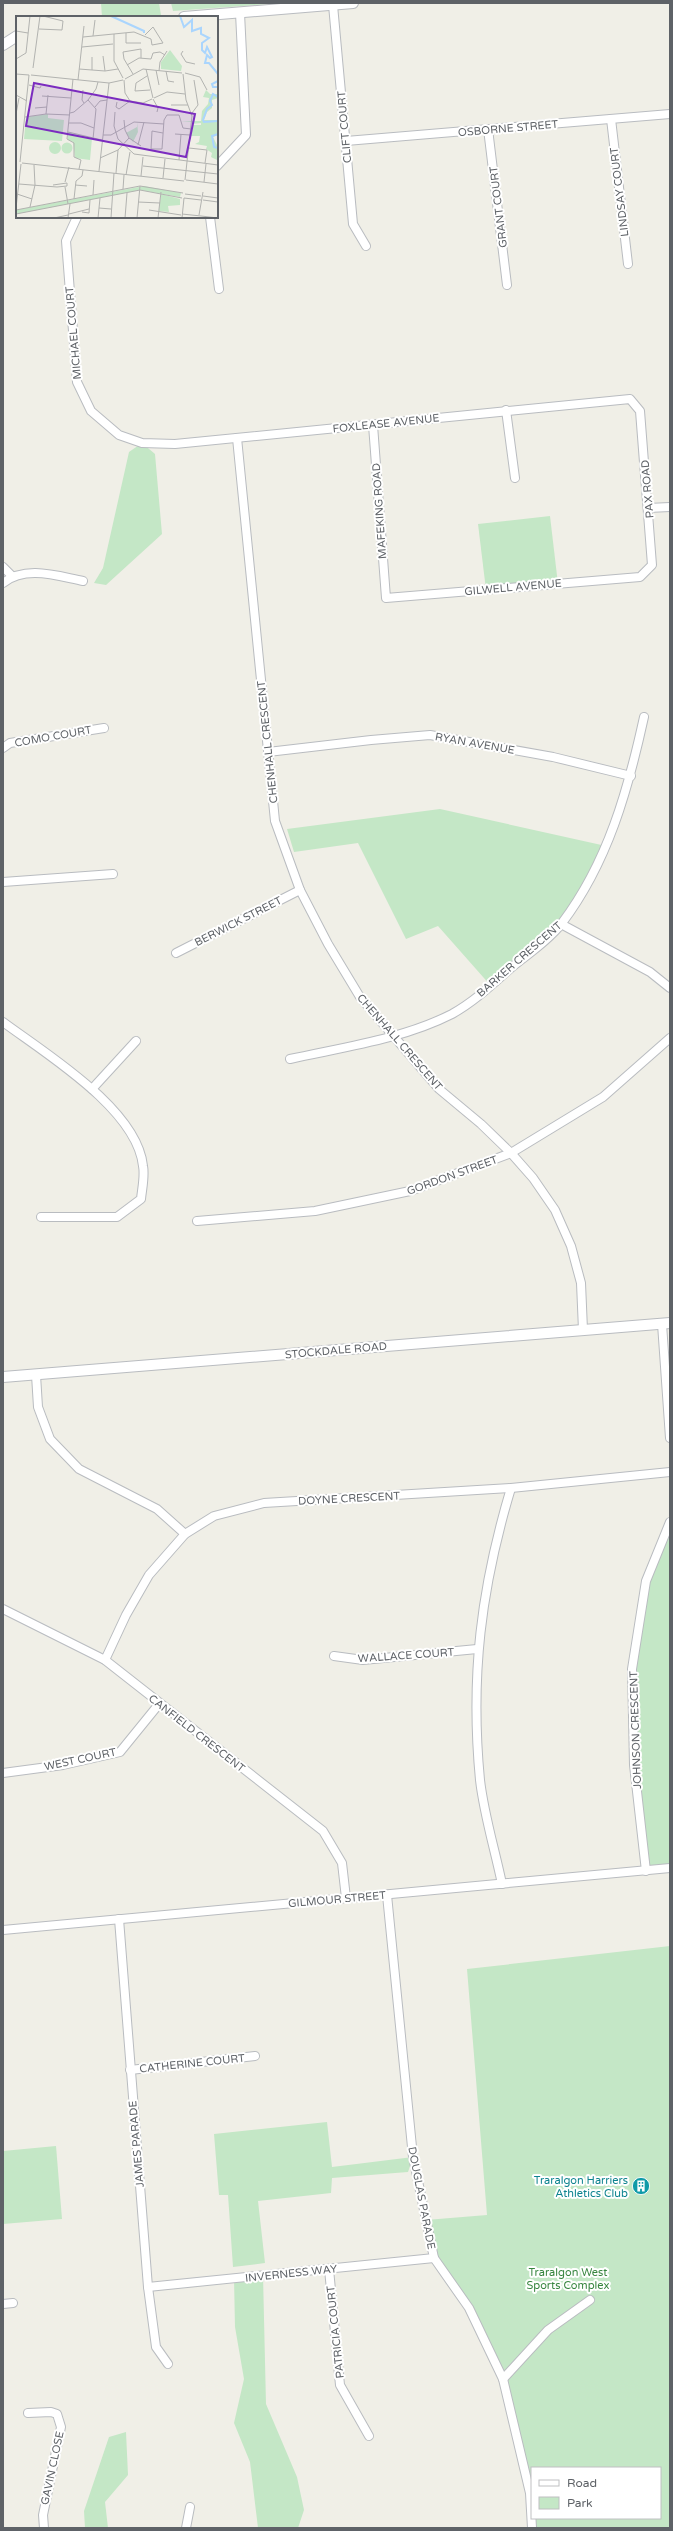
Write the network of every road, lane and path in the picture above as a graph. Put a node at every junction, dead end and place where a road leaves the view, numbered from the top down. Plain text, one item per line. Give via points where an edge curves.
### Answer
1 (353, 3) edge
2 (333, 5) junction
3 (240, 12) junction
4 (195, 16) edge
5 (16, 37) edge
6 (3, 45) edge
7 (670, 114) edge
8 (611, 119) junction
9 (488, 129) junction
10 (346, 142) junction
11 (218, 165) edge
12 (77, 218) edge
13 (210, 218) edge
14 (366, 246) dead end
15 (628, 264) dead end
16 (507, 285) dead end
17 (219, 289) dead end
18 (630, 399) joint
19 (506, 410) junction
20 (373, 425) junction
21 (237, 438) junction
22 (142, 443) joint
23 (515, 478) dead end
24 (670, 506) edge
25 (648, 508) junction
26 (3, 567) edge
27 (12, 576) junction
28 (640, 577) joint
29 (83, 581) dead end
30 (3, 583) edge
31 (386, 598) joint
32 (644, 717) dead end
33 (104, 728) dead end
34 (3, 748) edge
35 (268, 752) junction
36 (631, 776) junction
37 (113, 874) dead end
38 (3, 882) edge
39 (300, 890) junction
40 (561, 924) junction
41 (176, 953) dead end
42 (670, 988) edge
43 (3, 1022) edge
44 (396, 1036) junction
45 (670, 1038) edge
46 (136, 1041) dead end
47 (290, 1059) dead end
48 (92, 1089) junction
49 (511, 1153) junction
50 (41, 1217) dead end
51 (197, 1221) dead end
52 (666, 1323) edge
53 (583, 1330) junction
54 (36, 1375) junction
55 (3, 1377) edge
56 (670, 1438) edge
57 (670, 1472) edge
58 (510, 1488) junction
59 (670, 1522) edge
60 (185, 1534) junction
61 (3, 1609) edge
62 (477, 1650) junction
63 (334, 1656) dead end
64 (106, 1660) junction
65 (159, 1704) junction
66 (3, 1773) edge
67 (670, 1868) edge
68 (646, 1871) junction
69 (502, 1884) junction
70 (387, 1895) junction
71 (346, 1898) junction
72 (119, 1919) junction
73 (3, 1930) edge
74 (255, 2056) dead end
75 (130, 2070) junction
76 (434, 2258) junction
77 (329, 2269) junction
78 (148, 2286) junction
79 (590, 2300) dead end
80 (13, 2303) dead end
81 (3, 2304) edge
82 (168, 2364) dead end
83 (503, 2379) junction
84 (28, 2413) dead end
85 (369, 2436) dead end
86 (190, 2507) dead end
87 (531, 2510) edge
88 (44, 2528) edge
89 (186, 2528) edge

1 - 2 street
2 - 3 street
2 - 10 street, CLIFT COURT
3 - 4 street
3 - 11 street via 246,135
5 - 6 street
7 - 8 street, OSBORNE STREET
8 - 9 street, OSBORNE STREET
8 - 15 street, LINDSAY COURT
9 - 10 street, OSBORNE STREET
9 - 16 street, GRANT COURT
10 - 14 street, CLIFT COURT via 353,224
12 - 22 street, MICHAEL COURT via 66,241 77,382 91,411 119,435
13 - 17 street
18 - 19 street, FOXLEASE AVENUE
18 - 25 street, PAX ROAD via 640,411
19 - 20 street, FOXLEASE AVENUE
19 - 23 street
20 - 21 street, FOXLEASE AVENUE
20 - 31 street, MAFEKING ROAD
21 - 22 street, FOXLEASE AVENUE via 175,444
21 - 35 street, CHENHALL CRESCENT
24 - 25 street
25 - 28 street, PAX ROAD via 652,565
26 - 27 street
27 - 29 street via 28,573
27 - 30 street
28 - 31 street, GILWELL AVENUE
32 - 36 street, BARKER CRESCENT
33 - 34 street, COMO COURT via 10,743
35 - 36 street, RYAN AVENUE via 430,735 554,757
35 - 39 street, CHENHALL CRESCENT via 275,821
36 - 40 street, BARKER CRESCENT via 614,829 588,880
37 - 38 street
39 - 41 street, BERWICK STREET
39 - 44 street, CHENHALL CRESCENT via 360,997
40 - 42 street via 650,972
40 - 44 street, BARKER CRESCENT via 491,986 453,1013
43 - 48 street
44 - 47 street, BARKER CRESCENT
44 - 49 street, CHENHALL CRESCENT via 439,1089
45 - 49 street, GORDON STREET via 603,1097
46 - 48 street
48 - 50 street via 131,1131 143,1166 141,1199 117,1217
49 - 51 street, GORDON STREET via 402,1193 315,1211
49 - 53 street, CHENHALL CRESCENT via 533,1178 555,1210 571,1246 581,1282
52 - 53 street, STOCKDALE ROAD
52 - 56 street
53 - 54 street, STOCKDALE ROAD
54 - 55 street, STOCKDALE ROAD
54 - 60 street via 38,1407 50,1439 79,1469 157,1510
57 - 58 street, DOYNE CRESCENT
58 - 60 street, DOYNE CRESCENT via 264,1503 214,1516
58 - 62 street via 494,1545
59 - 68 street, JOHNSON CRESCENT via 646,1581 632,1669 634,1765
60 - 64 street, DOYNE CRESCENT via 149,1575 126,1615
61 - 64 street, CANFIELD CRESCENT
62 - 63 street, WALLACE COURT via 363,1660
62 - 69 street via 475,1696 481,1782
64 - 65 street, CANFIELD CRESCENT
65 - 66 street, WEST COURT via 120,1752 63,1765
65 - 71 street, CANFIELD CRESCENT via 323,1831 342,1863
67 - 68 street, GILMOUR STREET
68 - 69 street, GILMOUR STREET
69 - 70 street, GILMOUR STREET
70 - 71 street, GILMOUR STREET
70 - 76 street, DOUGLAS PARADE via 413,2157
71 - 72 street, GILMOUR STREET
72 - 73 street, GILMOUR STREET
72 - 75 street, JAMES PARADE
74 - 75 street, CATHERINE COURT
75 - 78 street, JAMES PARADE
76 - 77 street, INVERNESS WAY
76 - 83 street, DOUGLAS PARADE via 469,2308
77 - 78 street, INVERNESS WAY
77 - 85 street, PATRICIA COURT via 340,2385
78 - 82 street, JAMES PARADE via 156,2347
79 - 83 street via 548,2330
80 - 81 street
83 - 87 street, DOUGLAS PARADE via 530,2493
84 - 88 street, GAVIN CLOSE via 57,2414 61,2427 42,2515
86 - 89 street

